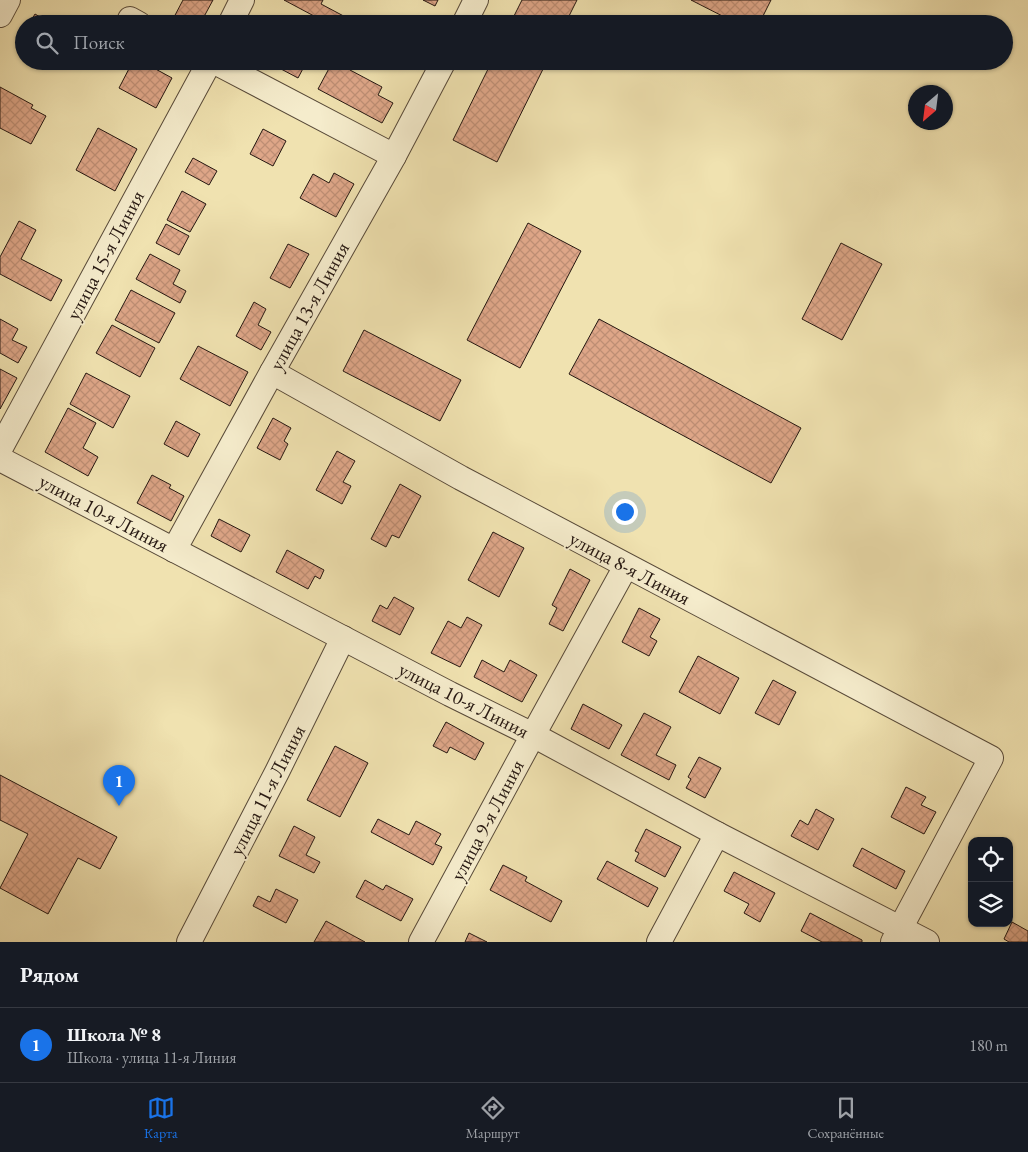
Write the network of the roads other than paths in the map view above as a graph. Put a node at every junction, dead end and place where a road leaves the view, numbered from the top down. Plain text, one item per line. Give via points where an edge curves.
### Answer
1 (8, 0) edge
2 (242, 0) edge
3 (476, 0) edge
4 (0, 15) edge
5 (234, 15) edge
6 (468, 15) edge
7 (207, 70) edge
8 (229, 70) edge
9 (439, 70) edge
10 (394, 156) junction
11 (272, 372) junction
12 (0, 449) edge
13 (0, 459) edge
14 (174, 550) junction
15 (626, 566) junction
16 (343, 638) junction
17 (533, 735) junction
18 (717, 834) junction
19 (897, 935) edge
20 (189, 942) edge
21 (421, 942) edge
22 (659, 942) edge
23 (927, 942) edge

1 - 4 street
2 - 5 street
3 - 6 street
7 - 12 street, улица 15-я Линия
8 - 10 street
9 - 10 street, улица 13-я Линия
10 - 11 street, улица 13-я Линия
11 - 14 street, улица 13-я Линия
11 - 15 street, улица 8-я Линия
13 - 14 street, улица 10-я Линия
14 - 16 street, улица 10-я Линия
15 - 17 street, улица 9-я Линия
15 - 19 street, улица 8-я Линия via 991,758
16 - 17 street, улица 10-я Линия
16 - 20 street, улица 11-я Линия via 278,772
17 - 18 street, улица 10-я Линия
17 - 21 street, улица 9-я Линия
18 - 19 street, улица 10-я Линия
18 - 22 street
19 - 23 street, улица 10-я Линия

